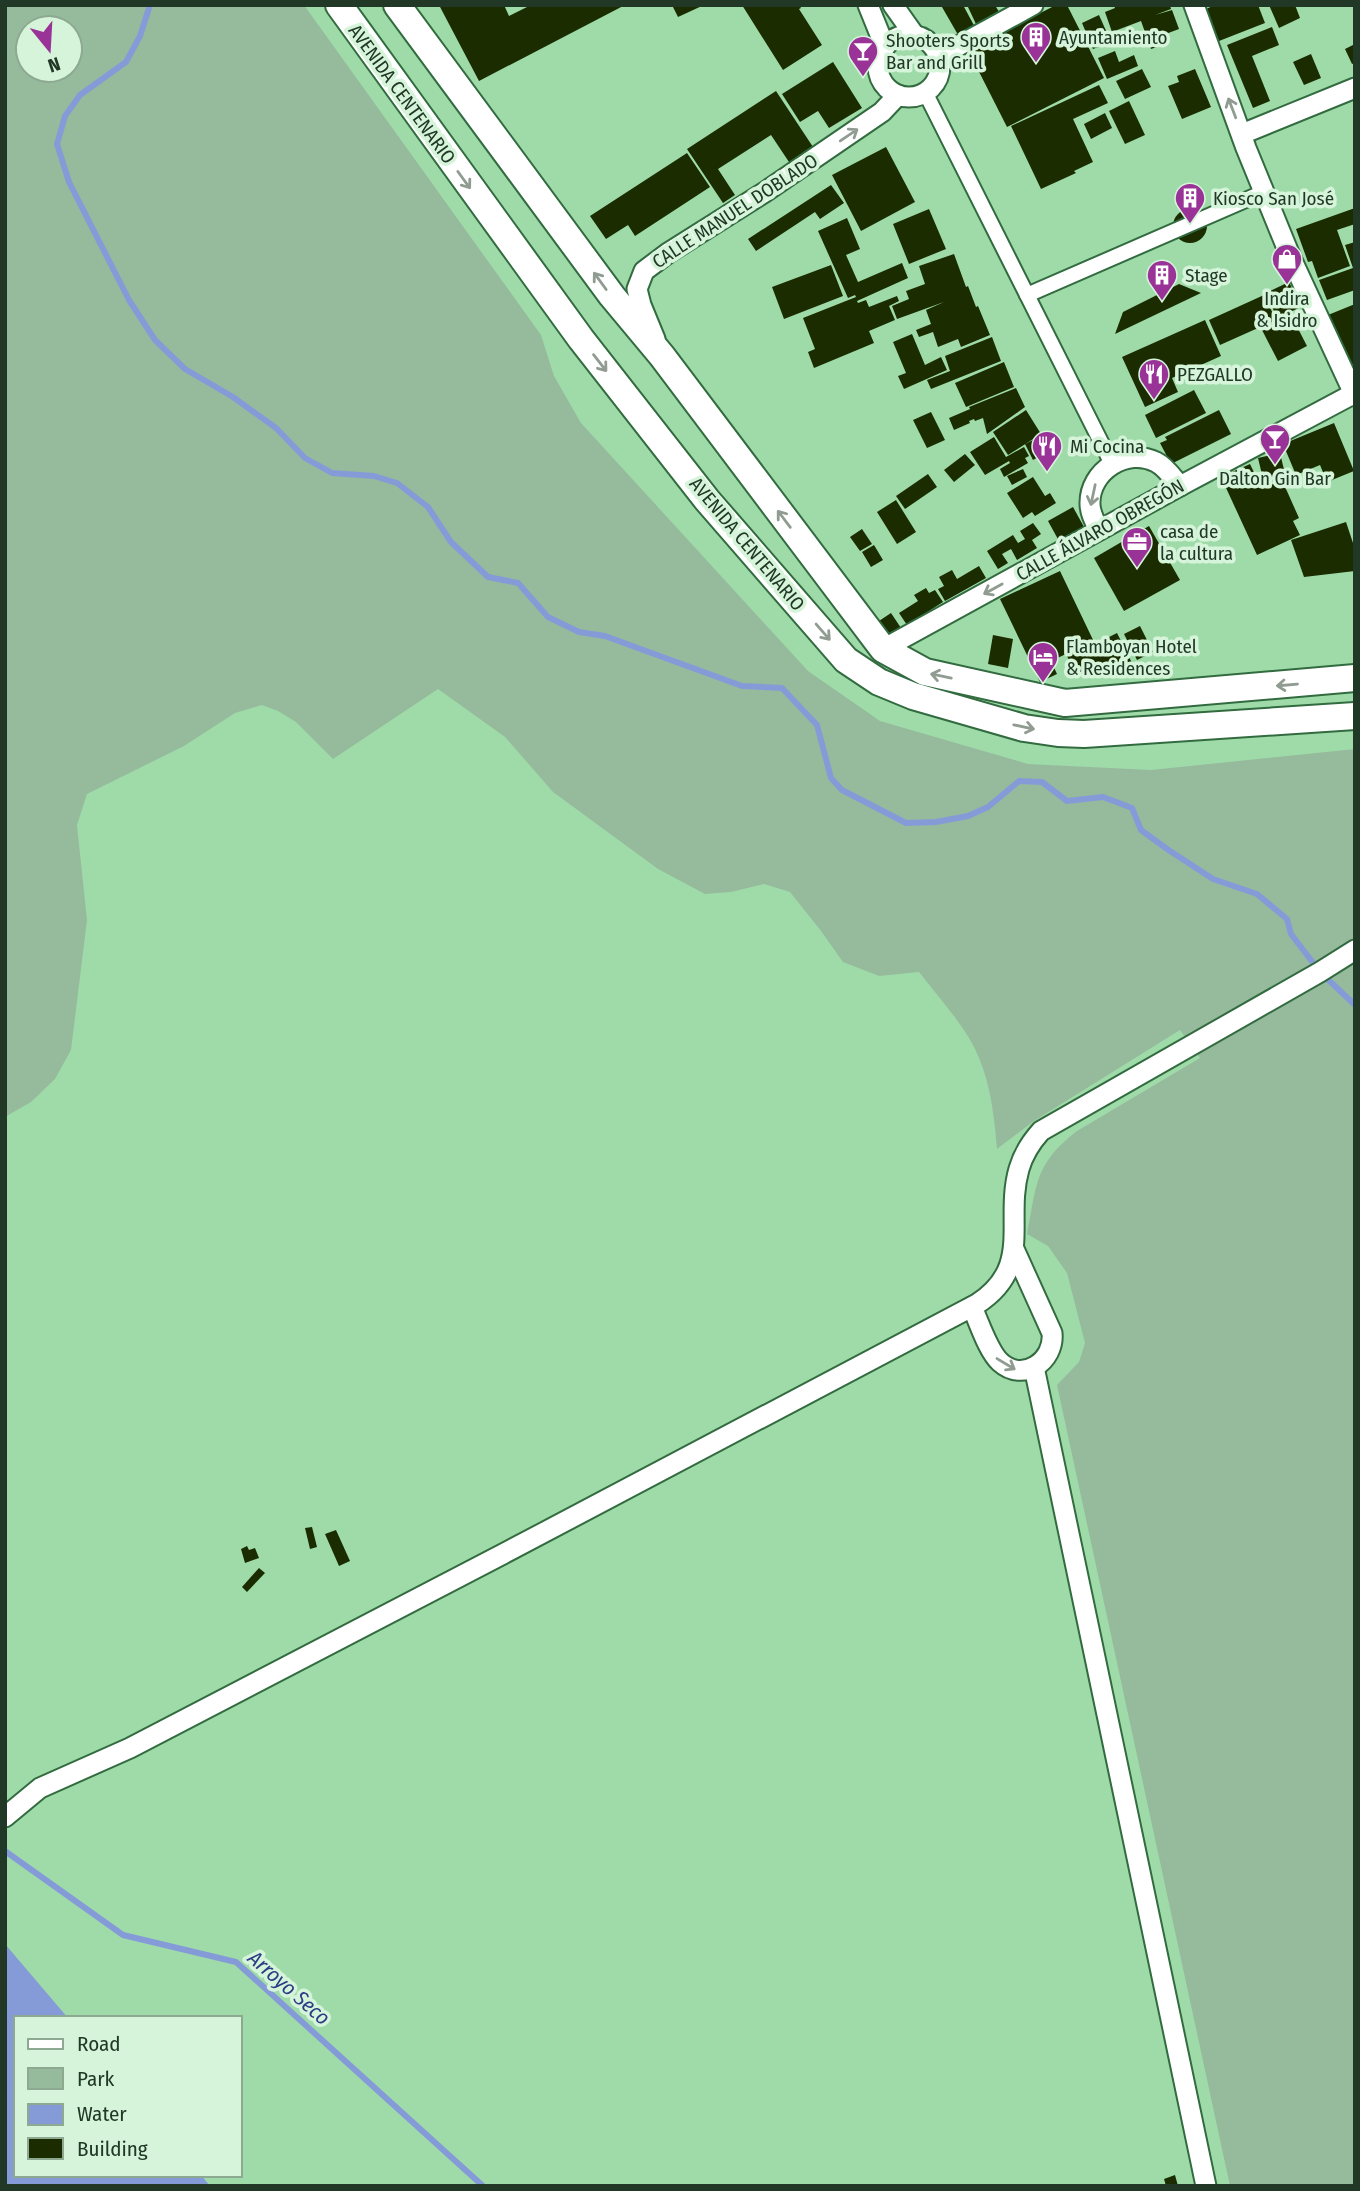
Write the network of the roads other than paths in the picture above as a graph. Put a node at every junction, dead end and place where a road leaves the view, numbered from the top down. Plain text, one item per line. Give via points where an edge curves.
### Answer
1 (339, 5) edge
2 (397, 5) edge
3 (868, 5) edge
4 (893, 5) edge
5 (1033, 5) edge
6 (1194, 5) edge
7 (915, 36) junction
8 (885, 47) junction
9 (938, 57) junction
10 (1355, 88) edge
11 (925, 92) junction
12 (898, 95) junction
13 (1242, 134) junction
14 (1264, 192) junction
15 (1027, 295) junction
16 (662, 356) junction
17 (1354, 394) edge
18 (1112, 464) junction
19 (1180, 486) junction
20 (1099, 530) junction
21 (883, 649) junction
22 (1355, 678) edge
23 (1355, 716) edge
24 (1355, 950) edge
25 (1014, 1249) junction
26 (972, 1307) junction
27 (1034, 1367) junction
28 (5, 1817) edge
29 (1206, 2186) edge

1 -> 23 main road, AVENIDA CENTENARIO via 582,339 707,500 846,660 879,682 913,696 1024,728 1058,733
16 -> 2 main road via 612,296
3 - 8 street
4 - 7 street
5 - 9 street
13 -> 6 street
7 - 8 street via 899,37
7 - 9 street via 932,46
8 - 12 street via 879,74
9 - 11 street via 937,78
10 - 13 street
11 - 12 street
11 - 15 street
16 -> 12 street, CALLE MANUEL DOBLADO via 640,304 637,289 644,271 882,112
13 - 14 street
14 - 15 street
14 - 17 street
15 - 18 street
21 -> 16 main road
17 - 19 street, CALLE ÁLVARO OBREGÓN
18 - 19 street via 1126,458 1150,460
18 -> 20 street via 1092,489 1090,504
19 - 20 street, CALLE ÁLVARO OBREGÓN
20 -> 21 street, CALLE ÁLVARO OBREGÓN
22 -> 21 main road via 1065,703 925,672
24 - 25 street via 1041,1131 1019,1168
25 - 26 street via 1005,1278 989,1297
25 - 27 street via 1052,1333 1049,1353
26 -> 27 street via 1000,1362 1013,1369
26 - 28 street via 154,1735 40,1788
27 - 29 street

